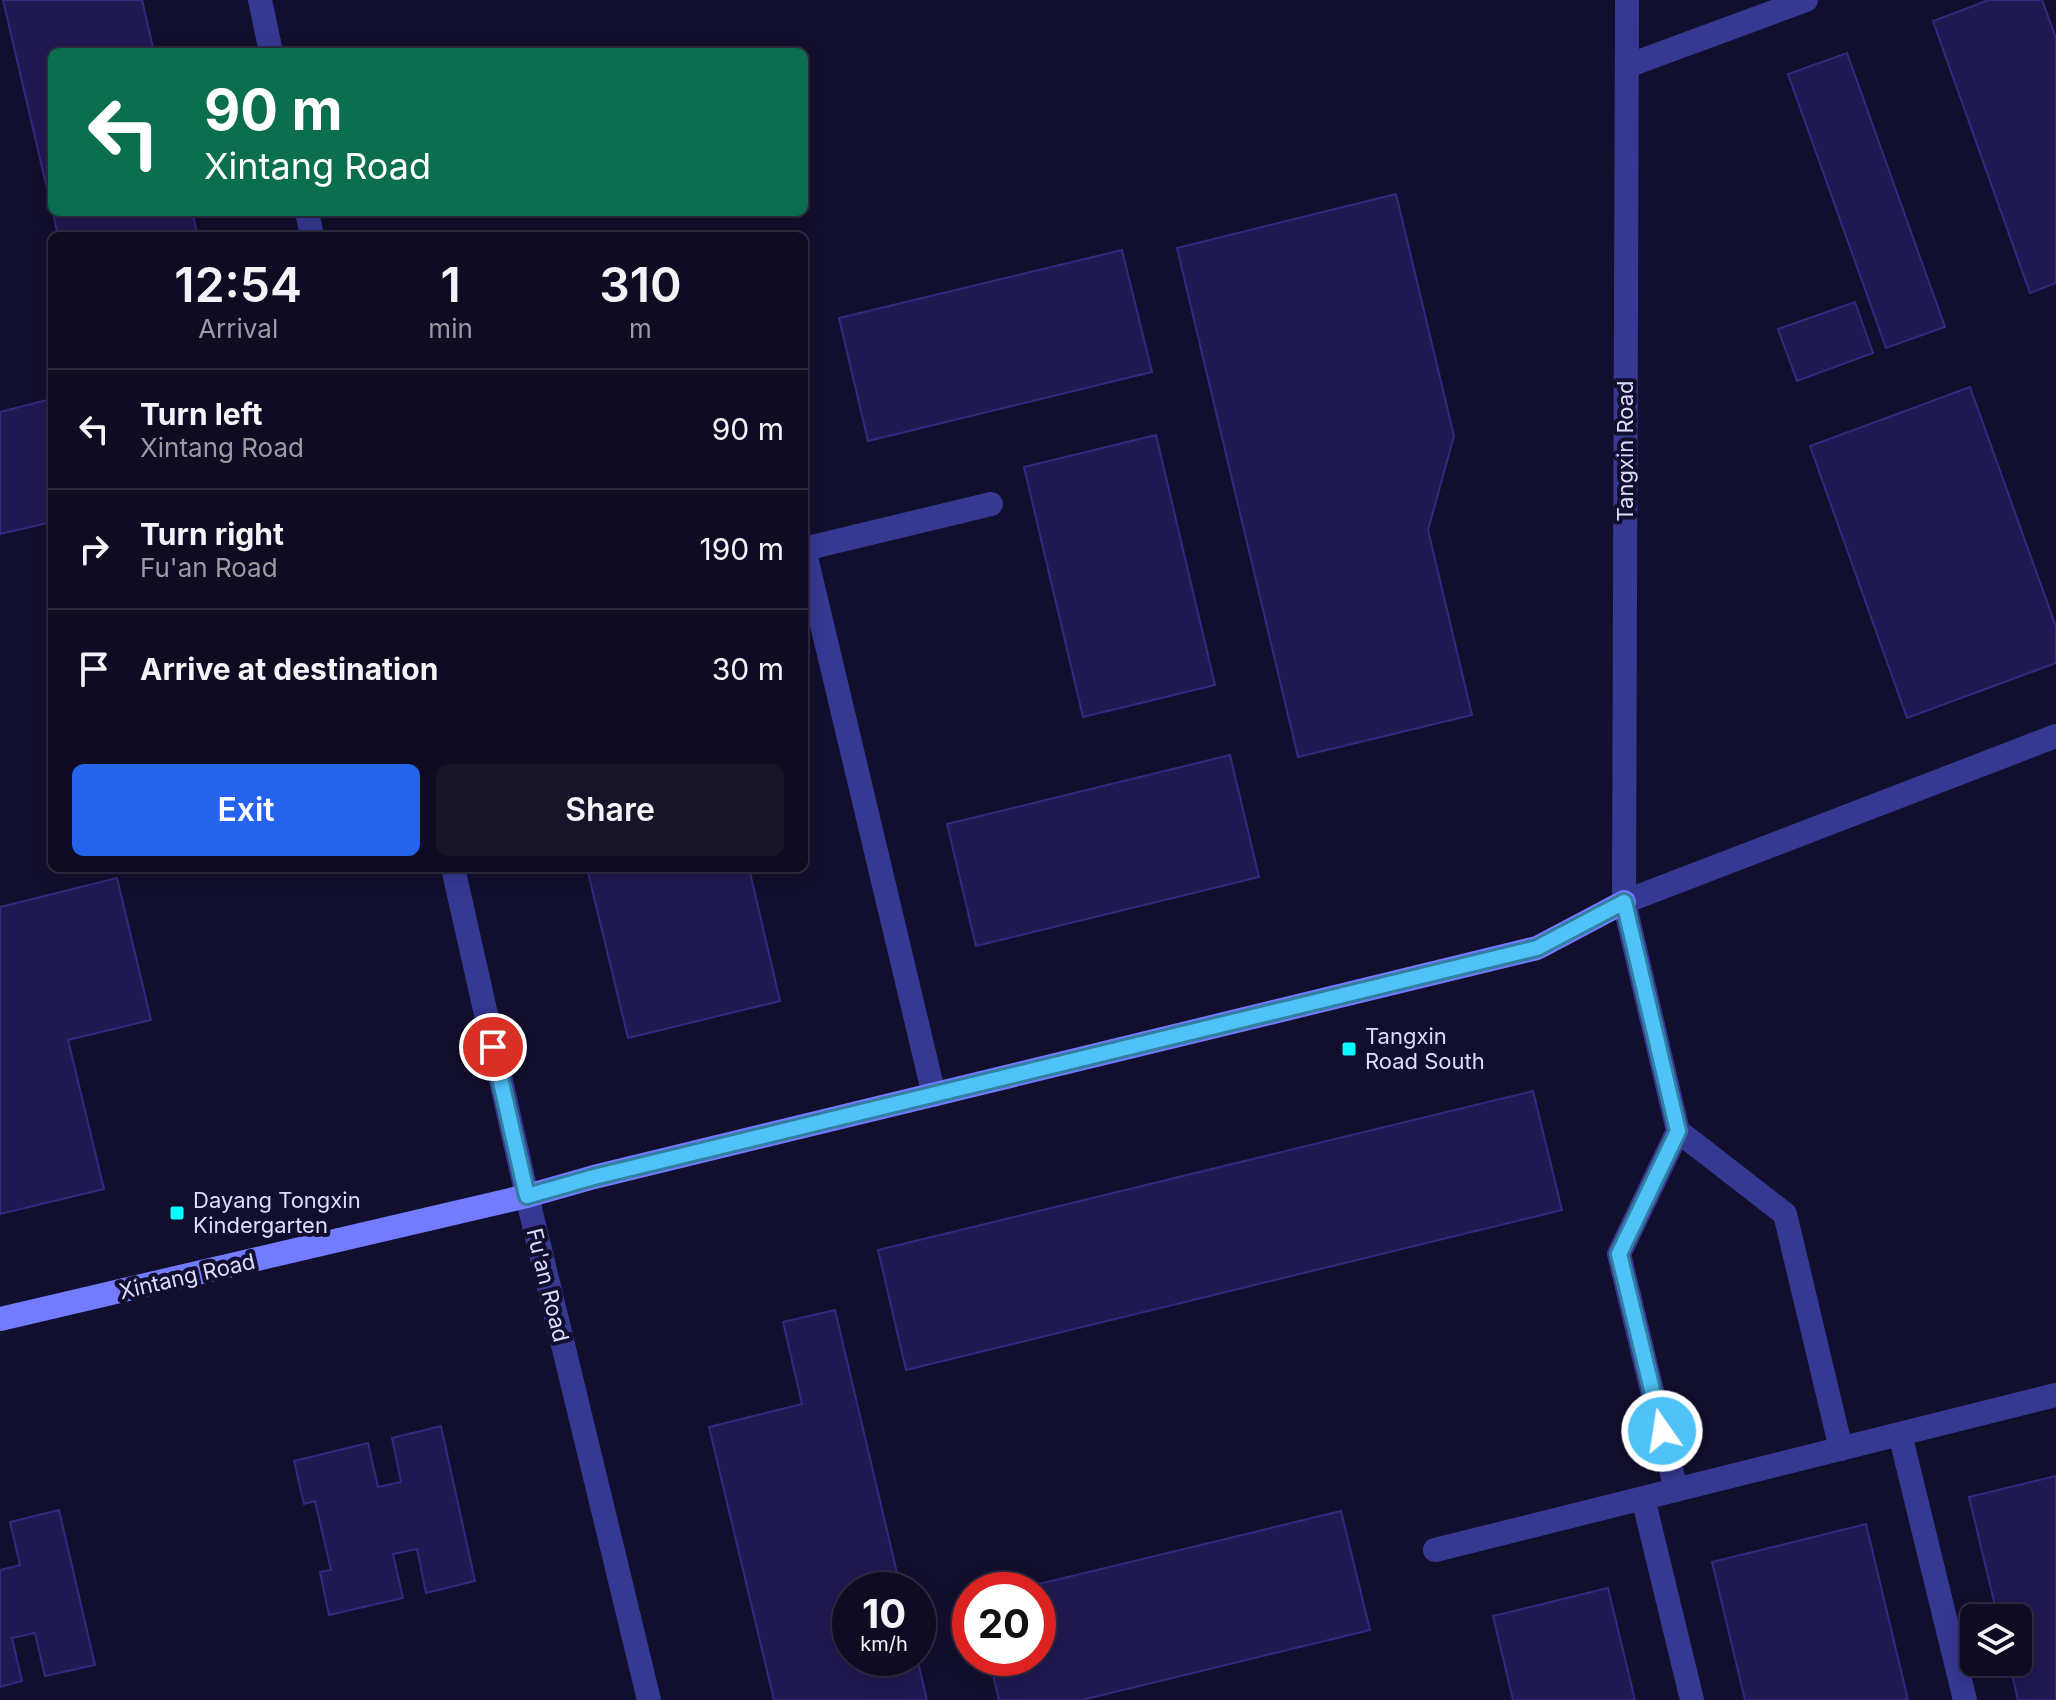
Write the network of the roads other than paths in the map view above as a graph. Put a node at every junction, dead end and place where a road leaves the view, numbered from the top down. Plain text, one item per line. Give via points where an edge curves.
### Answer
1 (260, 0) edge
2 (1627, 0) edge
3 (1806, 0) edge
4 (270, 48) edge
5 (1627, 66) junction
6 (991, 504) dead end
7 (808, 548) edge
8 (808, 566) edge
9 (2056, 736) edge
10 (454, 872) edge
11 (1624, 902) junction
12 (934, 1095) junction
13 (1678, 1131) junction
14 (527, 1196) junction
15 (0, 1319) edge
16 (2056, 1395) edge
17 (1900, 1434) junction
18 (1841, 1449) junction
19 (1676, 1490) junction
20 (1643, 1498) junction
21 (1435, 1550) dead end
22 (649, 1700) edge
23 (1692, 1700) edge
24 (1965, 1700) edge

1 - 4 street
2 - 5 street, Tangxin Road
3 - 5 street
5 - 11 street, Tangxin Road
6 - 7 street
8 - 12 street
9 - 11 street
10 - 14 street, Fu'an Road
11 - 12 street, Xintang Road via 1537,948
11 - 13 street, Tangxin Road
12 - 14 street, Xintang Road
13 - 18 street via 1785,1214
13 - 19 street via 1619,1254
14 - 15 street, Xintang Road
14 - 22 street, Fu'an Road
16 - 17 street
17 - 18 street
17 - 24 street
18 - 19 street
19 - 20 street
20 - 21 street
20 - 23 street

